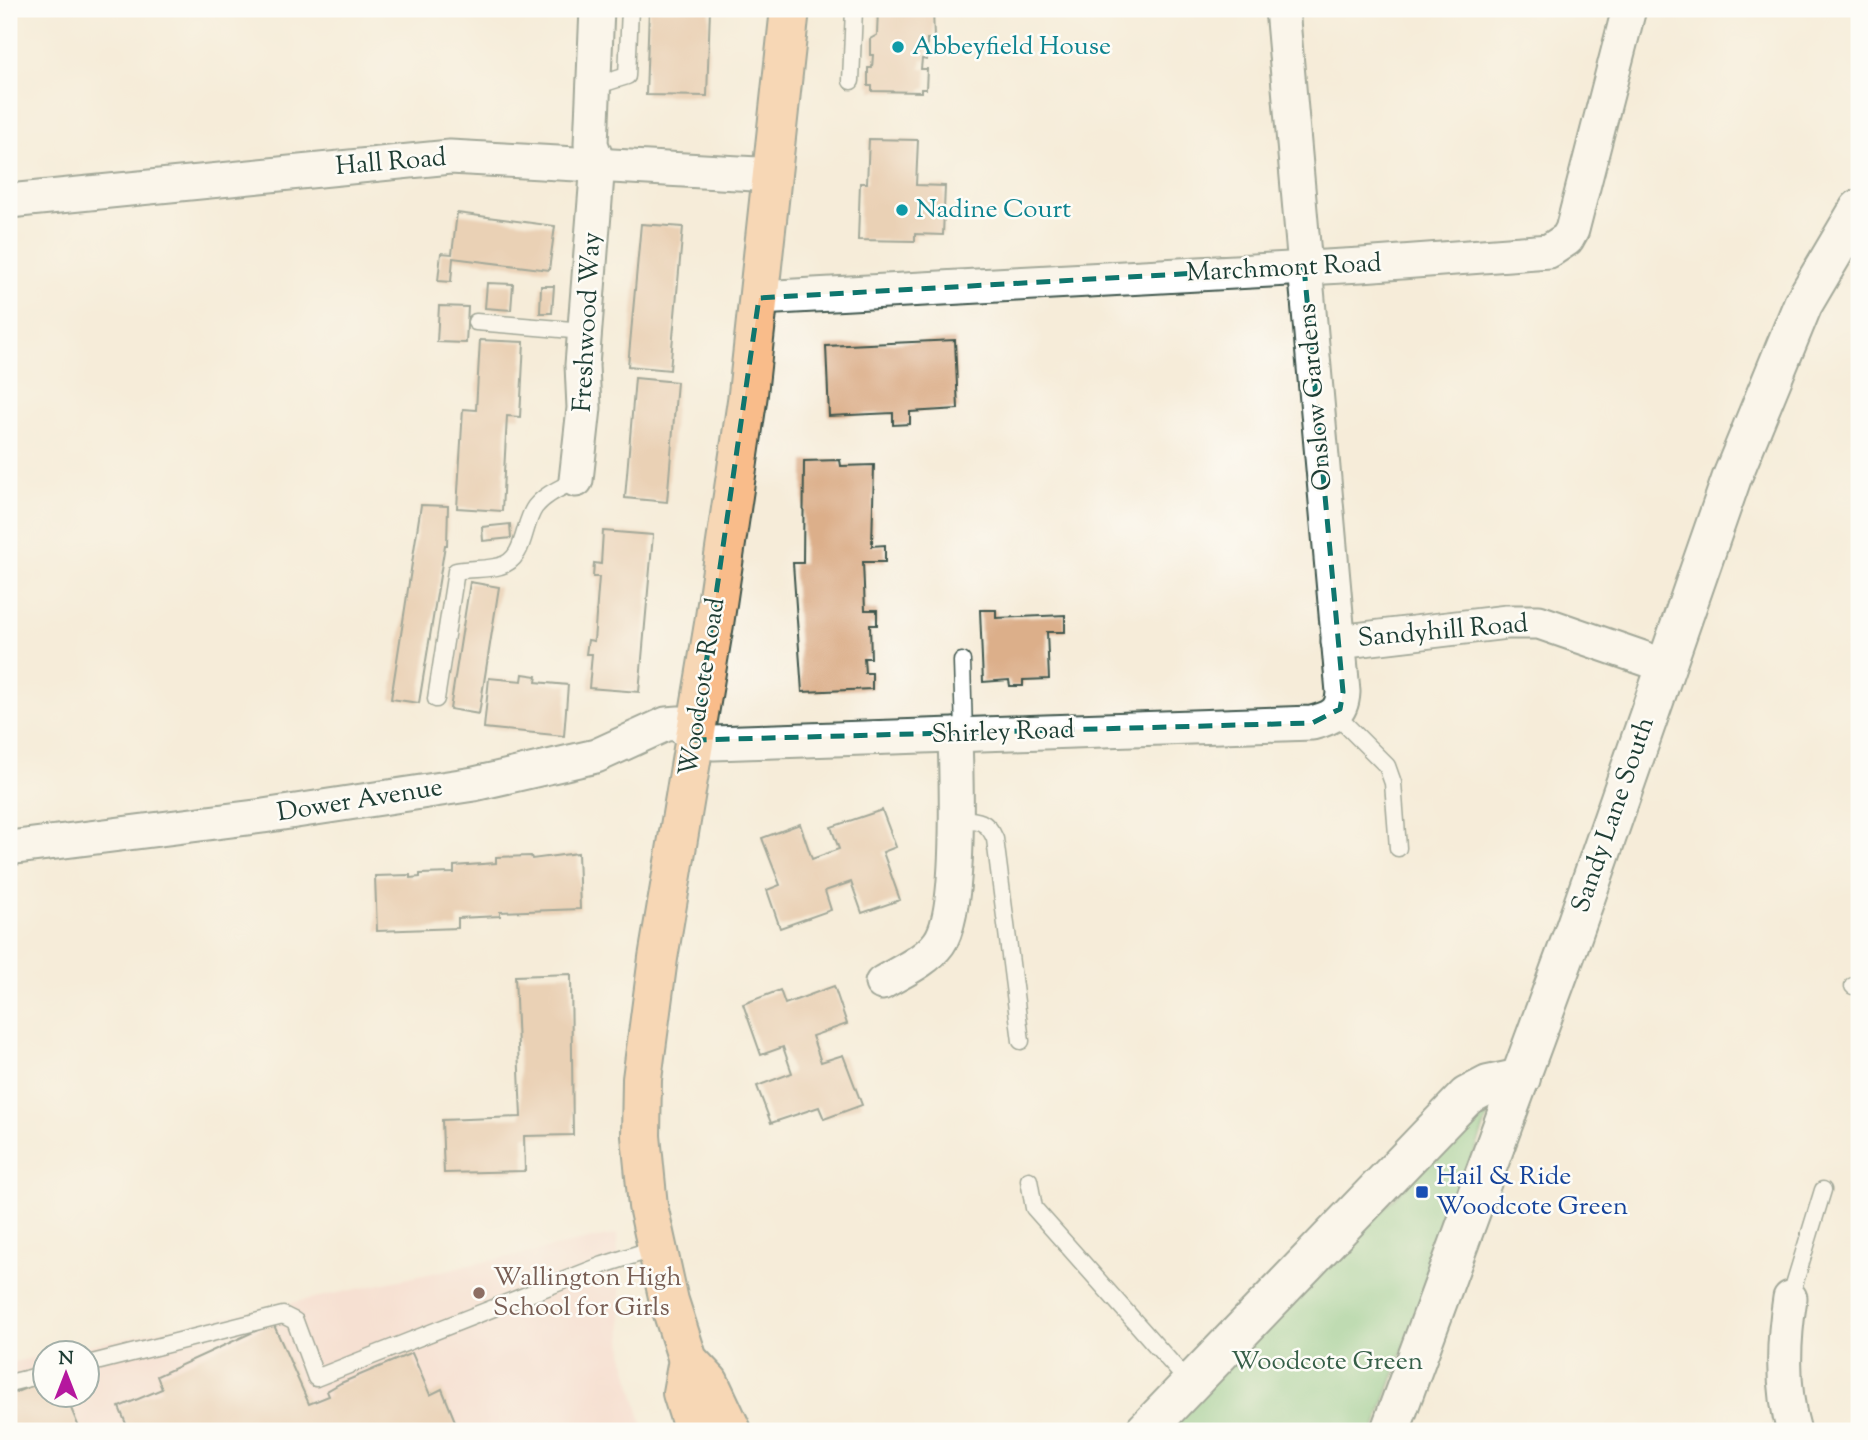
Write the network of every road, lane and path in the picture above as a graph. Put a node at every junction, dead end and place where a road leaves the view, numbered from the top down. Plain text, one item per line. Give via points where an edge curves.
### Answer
1 (597, 9) edge
2 (630, 9) edge
3 (789, 9) edge
4 (853, 9) edge
5 (1282, 9) edge
6 (1629, 9) edge
7 (851, 81) dead end
8 (595, 86) junction
9 (598, 163) junction
10 (774, 175) junction
11 (9, 201) edge
12 (1859, 209) edge
13 (1304, 267) junction
14 (759, 298) junction
15 (476, 322) dead end
16 (584, 331) junction
17 (576, 480) joint
18 (1338, 642) junction
19 (962, 662) dead end
20 (1666, 666) junction
21 (436, 698) dead end
22 (1324, 719) junction
23 (959, 735) junction
24 (695, 740) junction
25 (958, 819) junction
26 (9, 848) edge
27 (1398, 848) dead end
28 (882, 983) dead end
29 (1021, 1041) dead end
30 (1521, 1078) junction
31 (1029, 1180) dead end
32 (1823, 1190) dead end
33 (656, 1248) junction
34 (1790, 1298) joint
35 (102, 1360) edge
36 (688, 1360) junction
37 (32, 1377) edge
38 (9, 1383) edge
39 (1191, 1385) junction
40 (694, 1431) edge
41 (732, 1431) edge
42 (1145, 1431) edge
43 (1390, 1431) edge
44 (1794, 1431) edge

1 - 8 street, Freshwood Way
2 - 8 lane via 627,76
3 - 10 main road, Woodcote Road
4 - 7 lane
5 - 13 street, Onslow Gardens
6 - 13 street, Marchmont Road via 1572,230 1560,246 1531,254
8 - 9 street, Freshwood Way via 591,144
9 - 10 street, Hall Road
9 - 11 street, Hall Road via 450,157
9 - 16 street, Freshwood Way
10 - 14 main road, Woodcote Road
12 - 20 street, Sandy Lane South via 1818,275 1786,340
13 - 14 street, Marchmont Road
13 - 18 street, Onslow Gardens
14 - 24 main road, Woodcote Road via 735,489
15 - 16 lane
16 - 17 street, Freshwood Way via 584,408
17 - 21 lane via 536,506 511,560 500,566 456,571
18 - 20 street, Sandyhill Road via 1539,622
18 - 22 street, Onslow Gardens via 1343,703
19 - 23 lane
20 - 30 street, Sandy Lane South
22 - 23 street, Shirley Road
22 - 27 lane via 1387,766 1393,783
23 - 24 street, Shirley Road
23 - 25 street
24 - 26 street, Dower Avenue via 679,723 666,724 596,756 474,784
24 - 33 main road, Woodcote Road via 643,1068 643,1160
25 - 28 street via 948,926 929,955
25 - 29 lane via 981,820 995,839
30 - 39 street via 1488,1085 1467,1096
30 - 43 street, Sandy Lane South
31 - 39 lane via 1034,1208
32 - 34 lane
33 - 35 lane via 316,1378 295,1321 283,1315
33 - 36 main road, Woodcote Road
34 - 44 street via 1784,1350
36 - 40 main road, Woodcote Road via 681,1393
36 - 41 main road, Woodcote Road via 709,1382
37 - 38 lane
39 - 42 street

